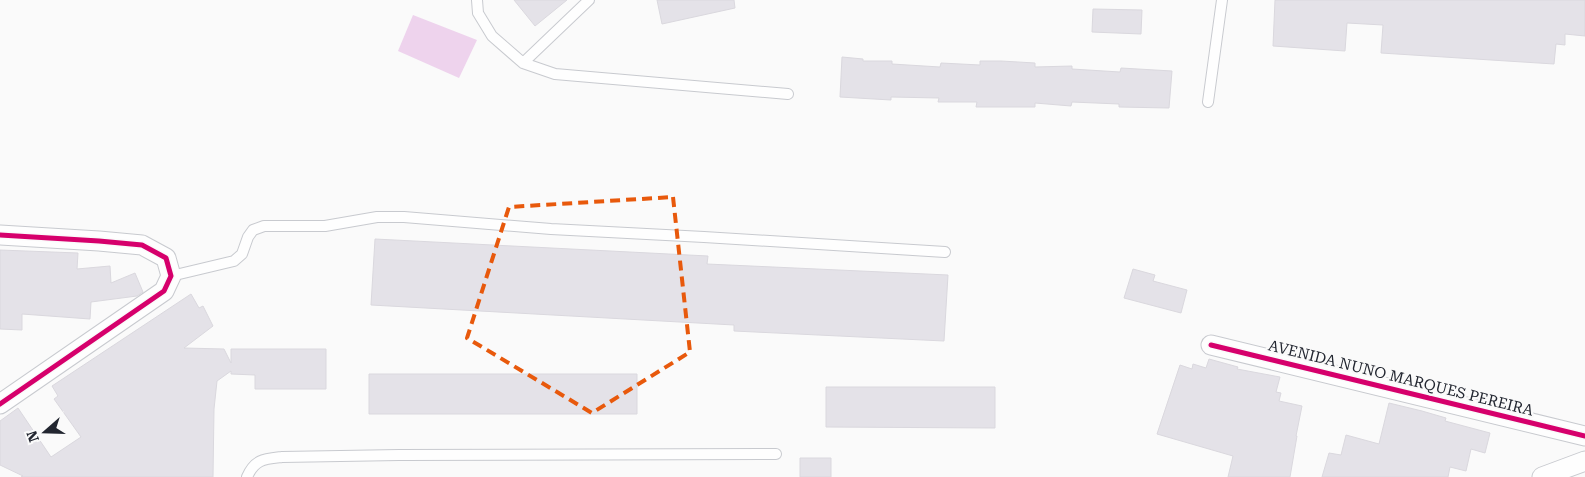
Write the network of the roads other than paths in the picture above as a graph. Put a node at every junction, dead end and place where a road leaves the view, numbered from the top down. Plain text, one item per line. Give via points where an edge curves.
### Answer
1 (477, 0) edge
2 (589, 0) edge
3 (1222, 0) edge
4 (523, 63) junction
5 (788, 94) dead end
6 (1208, 102) dead end
7 (0, 235) edge
8 (946, 252) dead end
9 (171, 276) junction
10 (1211, 345) dead end
11 (0, 404) edge
12 (1585, 436) edge
13 (776, 454) dead end
14 (1585, 462) edge
15 (247, 477) edge
16 (1542, 477) edge

1 - 4 lane via 478,13 492,36
2 - 4 lane
3 - 6 lane
4 - 5 lane via 555,74
7 - 9 street via 142,246 166,258
8 - 9 lane via 377,217 325,226 264,226 253,230 242,254 234,261
9 - 11 street via 164,291
10 - 12 street, AVENIDA NUNO MARQUES PEREIRA
13 - 15 lane via 282,456 253,464
14 - 16 street

